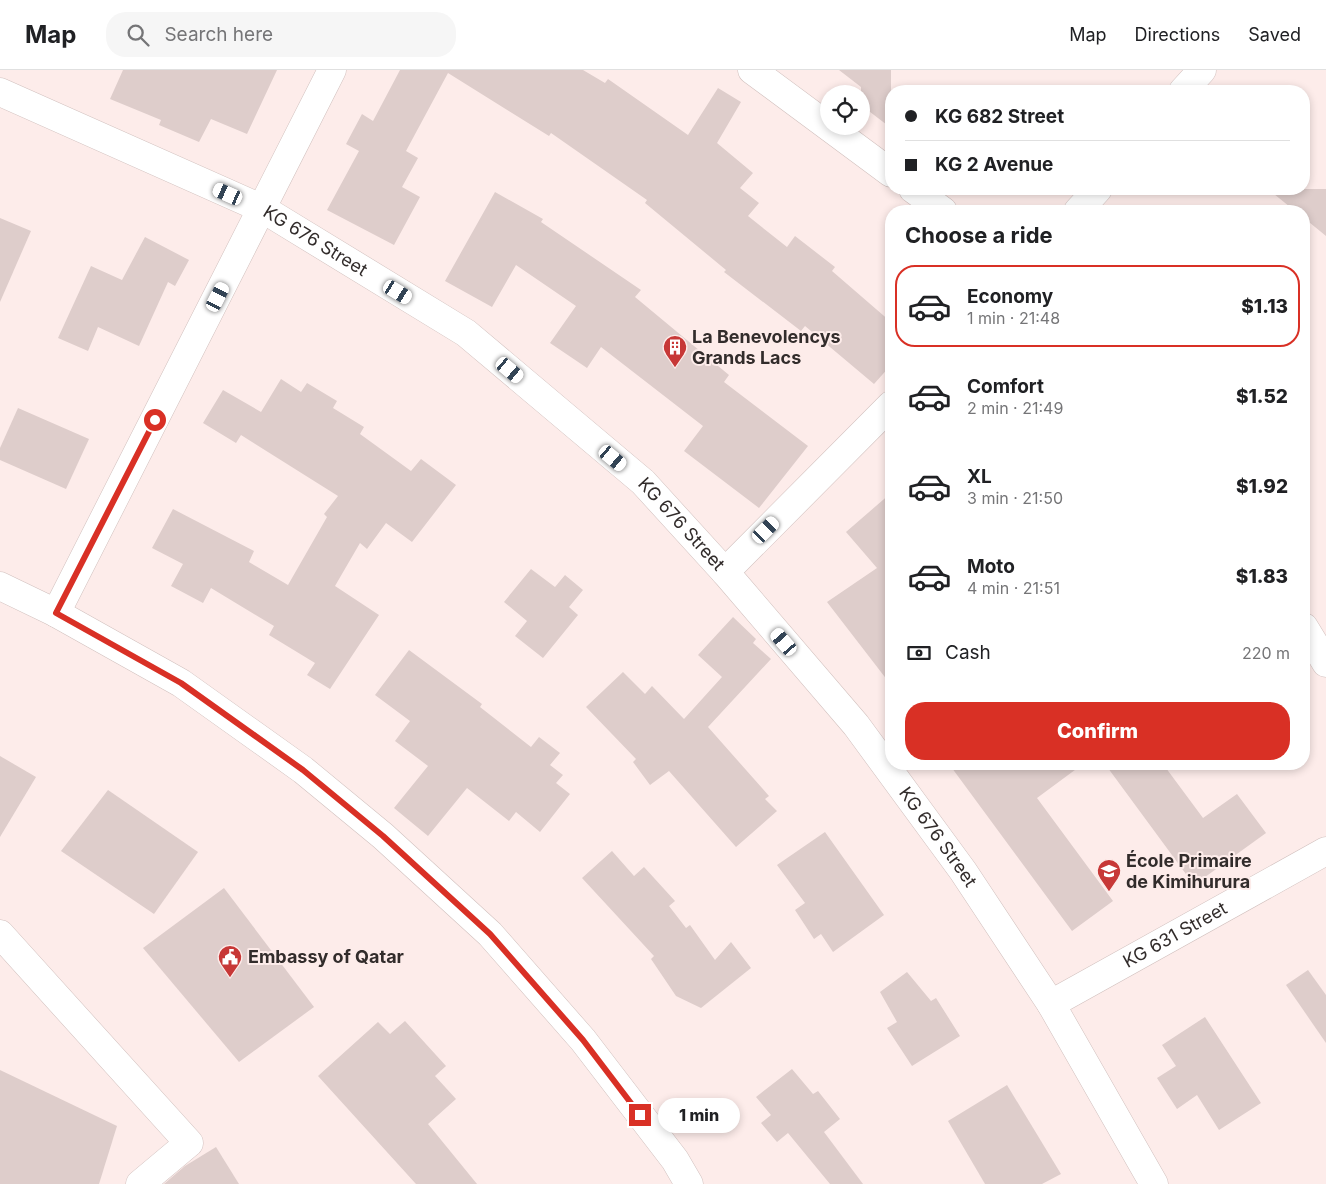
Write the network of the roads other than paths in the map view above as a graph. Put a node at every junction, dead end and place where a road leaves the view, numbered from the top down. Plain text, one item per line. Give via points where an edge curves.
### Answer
1 (332, 70) edge
2 (752, 70) edge
3 (1202, 70) edge
4 (1188, 85) edge
5 (0, 92) edge
6 (885, 169) edge
7 (921, 195) edge
8 (1093, 195) edge
9 (935, 205) edge
10 (1083, 205) edge
11 (263, 209) junction
12 (885, 411) edge
13 (724, 572) junction
14 (0, 586) edge
15 (56, 613) junction
16 (1310, 637) edge
17 (1326, 663) edge
18 (885, 765) edge
19 (889, 770) edge
20 (1326, 851) edge
21 (0, 934) edge
22 (1051, 1004) junction
23 (140, 1184) edge
24 (689, 1184) edge
25 (1154, 1184) edge

1 - 11 street
2 - 6 street
3 - 4 street
5 - 11 street, KG 676 Street
7 - 9 street
8 - 10 street
11 - 13 street, KG 676 Street via 466,333 643,482
11 - 15 street
12 - 13 street
13 - 18 street, KG 676 Street via 856,725
14 - 15 street
15 - 24 street via 181,683 303,770 383,836 490,934 583,1040
16 - 17 street
19 - 22 street, KG 676 Street via 963,871
20 - 22 street, KG 631 Street
21 - 23 street via 188,1143
22 - 25 street, KG 676 Street

